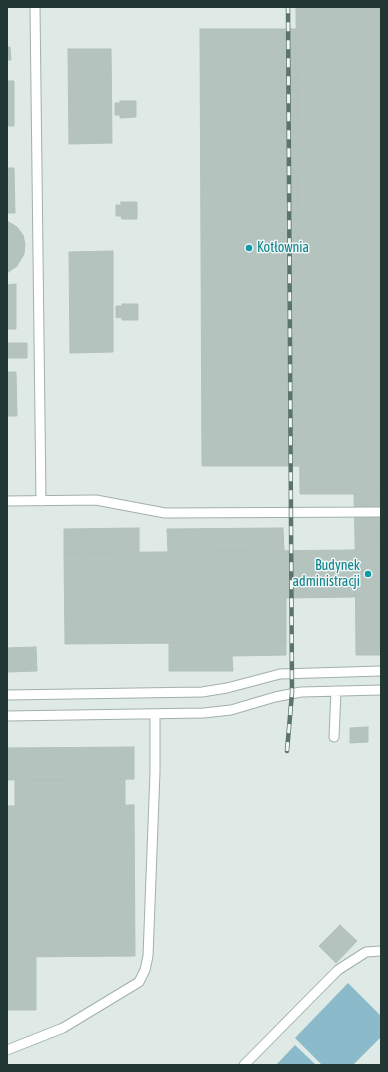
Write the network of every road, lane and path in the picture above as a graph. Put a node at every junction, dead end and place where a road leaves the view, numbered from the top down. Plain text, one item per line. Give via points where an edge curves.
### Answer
1 (35, 7) edge
2 (7, 501) edge
3 (41, 501) junction
4 (381, 512) edge
5 (381, 671) edge
6 (381, 690) edge
7 (336, 691) junction
8 (7, 695) edge
9 (154, 714) junction
10 (7, 716) edge
11 (334, 737) dead end
12 (381, 951) edge
13 (7, 1050) edge
14 (244, 1065) edge

1 - 3 lane
2 - 3 lane
3 - 4 lane via 96,500 165,513
5 - 8 lane via 280,674 208,691
6 - 7 lane
7 - 9 lane via 285,694 218,712
7 - 11 lane
9 - 10 lane
9 - 13 lane via 155,772 148,956 145,970 138,982 63,1028
12 - 14 lane via 366,952 338,970

